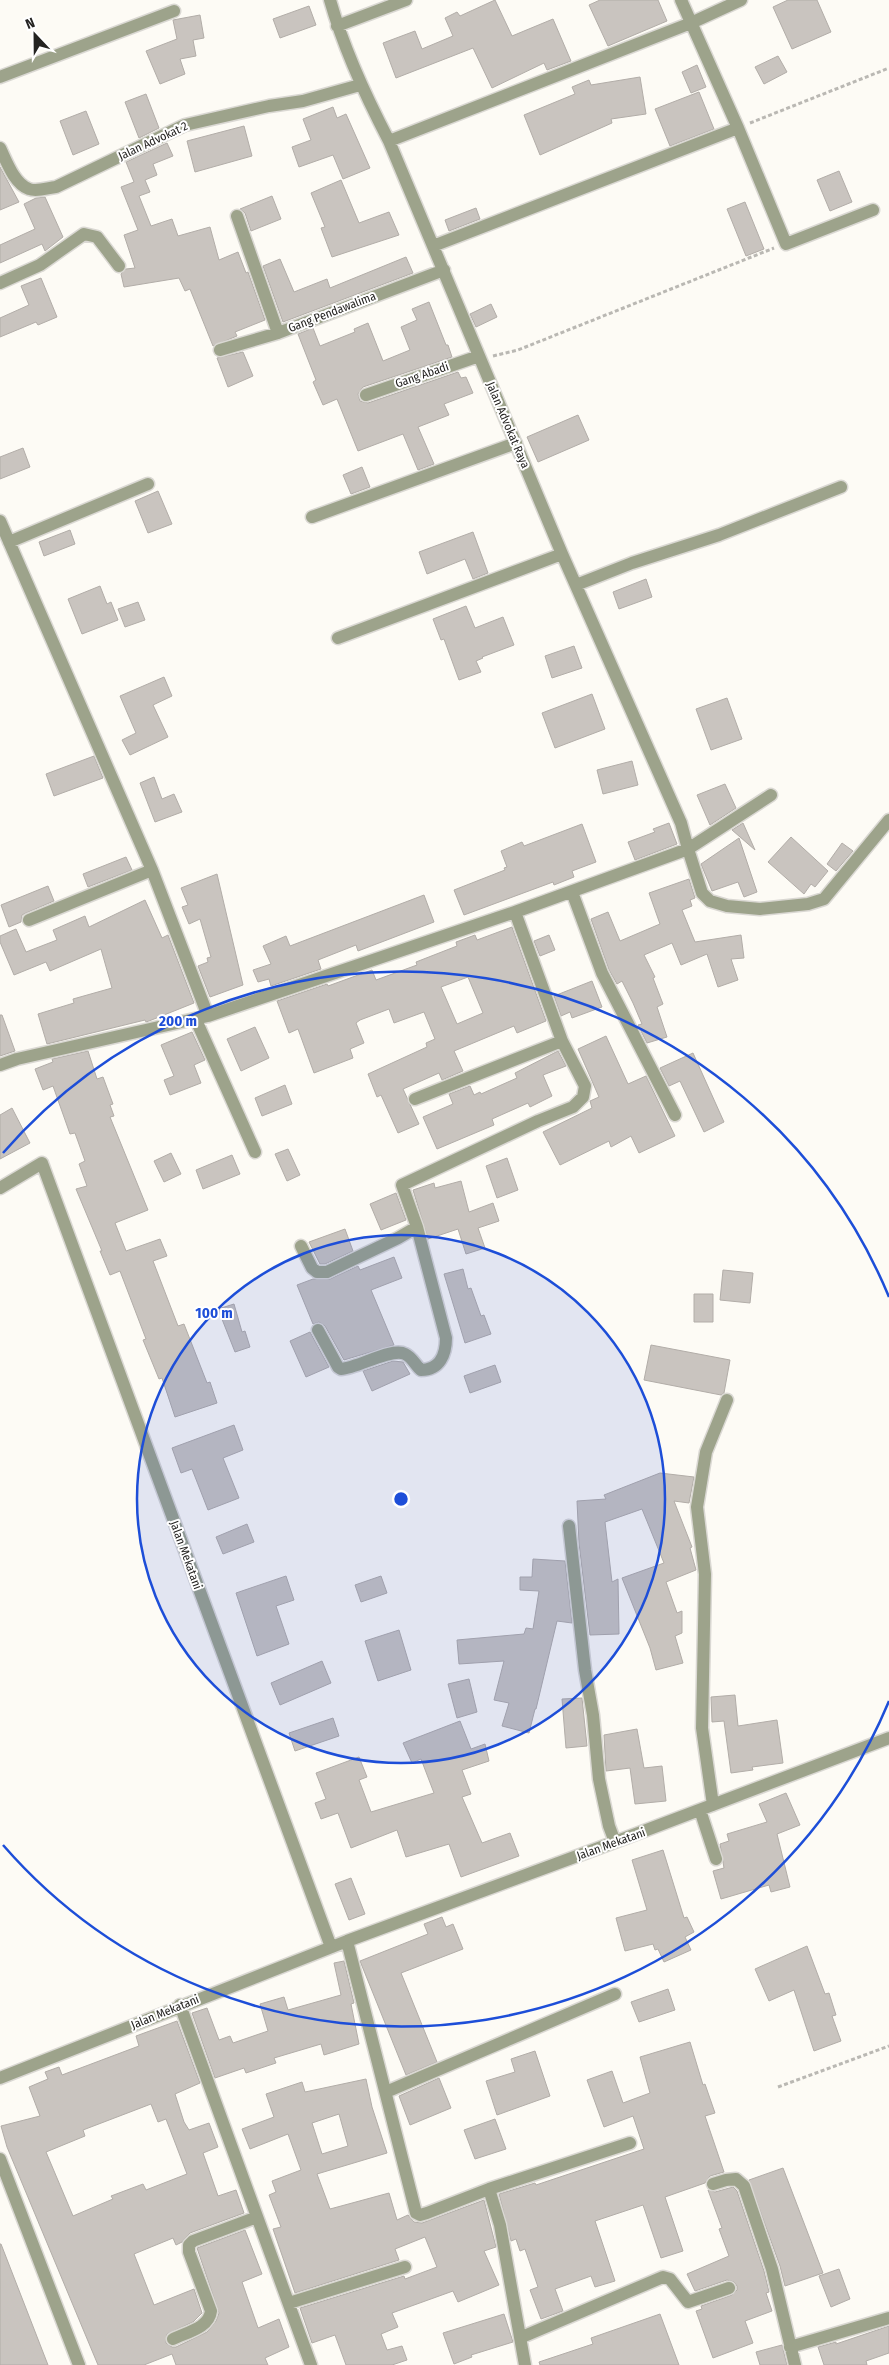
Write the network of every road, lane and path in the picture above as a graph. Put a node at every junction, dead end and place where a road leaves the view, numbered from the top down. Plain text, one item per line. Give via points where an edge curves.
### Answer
1 (330, 0) edge
2 (406, 0) edge
3 (681, 0) edge
4 (741, 0) edge
5 (174, 11) dead end
6 (690, 22) junction
7 (337, 26) junction
8 (889, 68) edge
9 (0, 77) edge
10 (360, 85) junction
11 (738, 128) junction
12 (389, 141) junction
13 (0, 148) edge
14 (873, 210) dead end
15 (236, 216) dead end
16 (786, 244) junction
17 (432, 246) junction
18 (119, 266) dead end
19 (444, 270) junction
20 (0, 283) edge
21 (278, 333) junction
22 (220, 350) dead end
23 (479, 356) junction
24 (366, 395) dead end
25 (516, 443) junction
26 (148, 484) dead end
27 (840, 487) dead end
28 (312, 517) dead end
29 (0, 521) edge
30 (9, 542) junction
31 (562, 554) junction
32 (576, 585) junction
33 (338, 638) dead end
34 (771, 795) dead end
35 (889, 820) edge
36 (688, 849) junction
37 (152, 870) junction
38 (572, 892) junction
39 (515, 912) junction
40 (29, 920) dead end
41 (208, 1016) junction
42 (196, 1020) junction
43 (562, 1041) junction
44 (0, 1065) edge
45 (415, 1098) dead end
46 (675, 1115) dead end
47 (255, 1152) dead end
48 (0, 1188) edge
49 (417, 1227) junction
50 (301, 1246) dead end
51 (318, 1330) dead end
52 (727, 1400) dead end
53 (569, 1526) dead end
54 (889, 1738) edge
55 (713, 1805) junction
56 (700, 1810) junction
57 (615, 1842) junction
58 (716, 1858) dead end
59 (347, 1941) junction
60 (331, 1947) junction
61 (615, 1994) dead end
62 (180, 2006) junction
63 (889, 2046) edge
64 (0, 2078) edge
65 (778, 2087) dead end
66 (386, 2092) junction
67 (630, 2143) dead end
68 (0, 2159) edge
69 (713, 2184) dead end
70 (489, 2189) junction
71 (257, 2217) junction
72 (405, 2267) dead end
73 (729, 2288) dead end
74 (289, 2303) junction
75 (889, 2318) edge
76 (522, 2337) junction
77 (173, 2339) dead end
78 (790, 2347) junction
79 (79, 2365) edge
80 (312, 2365) edge
81 (525, 2365) edge
82 (795, 2365) edge

1 - 7 street, Jalan Advokat Raya
2 - 7 street
3 - 6 street
4 - 6 street
5 - 9 street
6 - 11 street
6 - 12 street
7 - 10 street, Jalan Advokat Raya
8 - 11 path
10 - 12 street, Jalan Advokat Raya
10 - 13 street, Jalan Advokat 2 via 303,101 185,125 56,187 38,190 23,186
11 - 16 street
11 - 17 street
12 - 17 street, Jalan Advokat Raya
14 - 16 street
15 - 21 street
16 - 23 path via 518,350
17 - 19 street, Jalan Advokat Raya
18 - 20 street via 97,237 84,234 40,265
19 - 21 street, Gang Pendawalima
19 - 23 street, Jalan Advokat Raya
21 - 22 street, Gang Pendawalima
23 - 24 street, Gang Abadi
23 - 25 street, Jalan Advokat Raya
25 - 28 street
25 - 31 street, Jalan Advokat Raya
26 - 30 street
27 - 32 street via 719,535
29 - 30 street
30 - 37 street
31 - 32 street, Jalan Advokat Raya
31 - 33 street
32 - 36 street, Jalan Advokat Raya via 681,823
34 - 36 street
35 - 36 street, Jalan Advokat Raya via 824,899 808,904 760,909 710,901 700,888
36 - 38 street
37 - 40 street
37 - 41 street
38 - 39 street
38 - 46 street via 602,973
39 - 41 street
39 - 43 street
41 - 42 street
42 - 44 street
42 - 47 street
43 - 45 street
43 - 49 street via 585,1086 579,1103 402,1185
48 - 60 street, Jalan Mekatani via 42,1163
49 - 50 street via 327,1272 316,1272 312,1268
49 - 51 street via 446,1338 446,1351 441,1361 433,1368 421,1370 402,1353 342,1369
52 - 55 street via 706,1452 697,1507 705,1574 702,1728
53 - 57 street via 598,1773
54 - 55 street, Jalan Mekatani
55 - 56 street, Jalan Mekatani
56 - 57 street, Jalan Mekatani
56 - 58 street
57 - 59 street, Jalan Mekatani
59 - 60 street, Jalan Mekatani
59 - 66 street
60 - 62 street, Jalan Mekatani
61 - 66 street
62 - 64 street, Jalan Mekatani
62 - 71 street
63 - 65 path
66 - 70 street via 416,2214 427,2213
67 - 70 street
68 - 79 street
69 - 78 street via 736,2180 744,2186 772,2269
70 - 76 street via 500,2225
71 - 74 street
71 - 77 street via 189,2245 211,2311 210,2319
72 - 74 street
73 - 76 street via 688,2302 670,2280 663,2277
74 - 80 street
75 - 78 street
76 - 81 street
78 - 82 street

